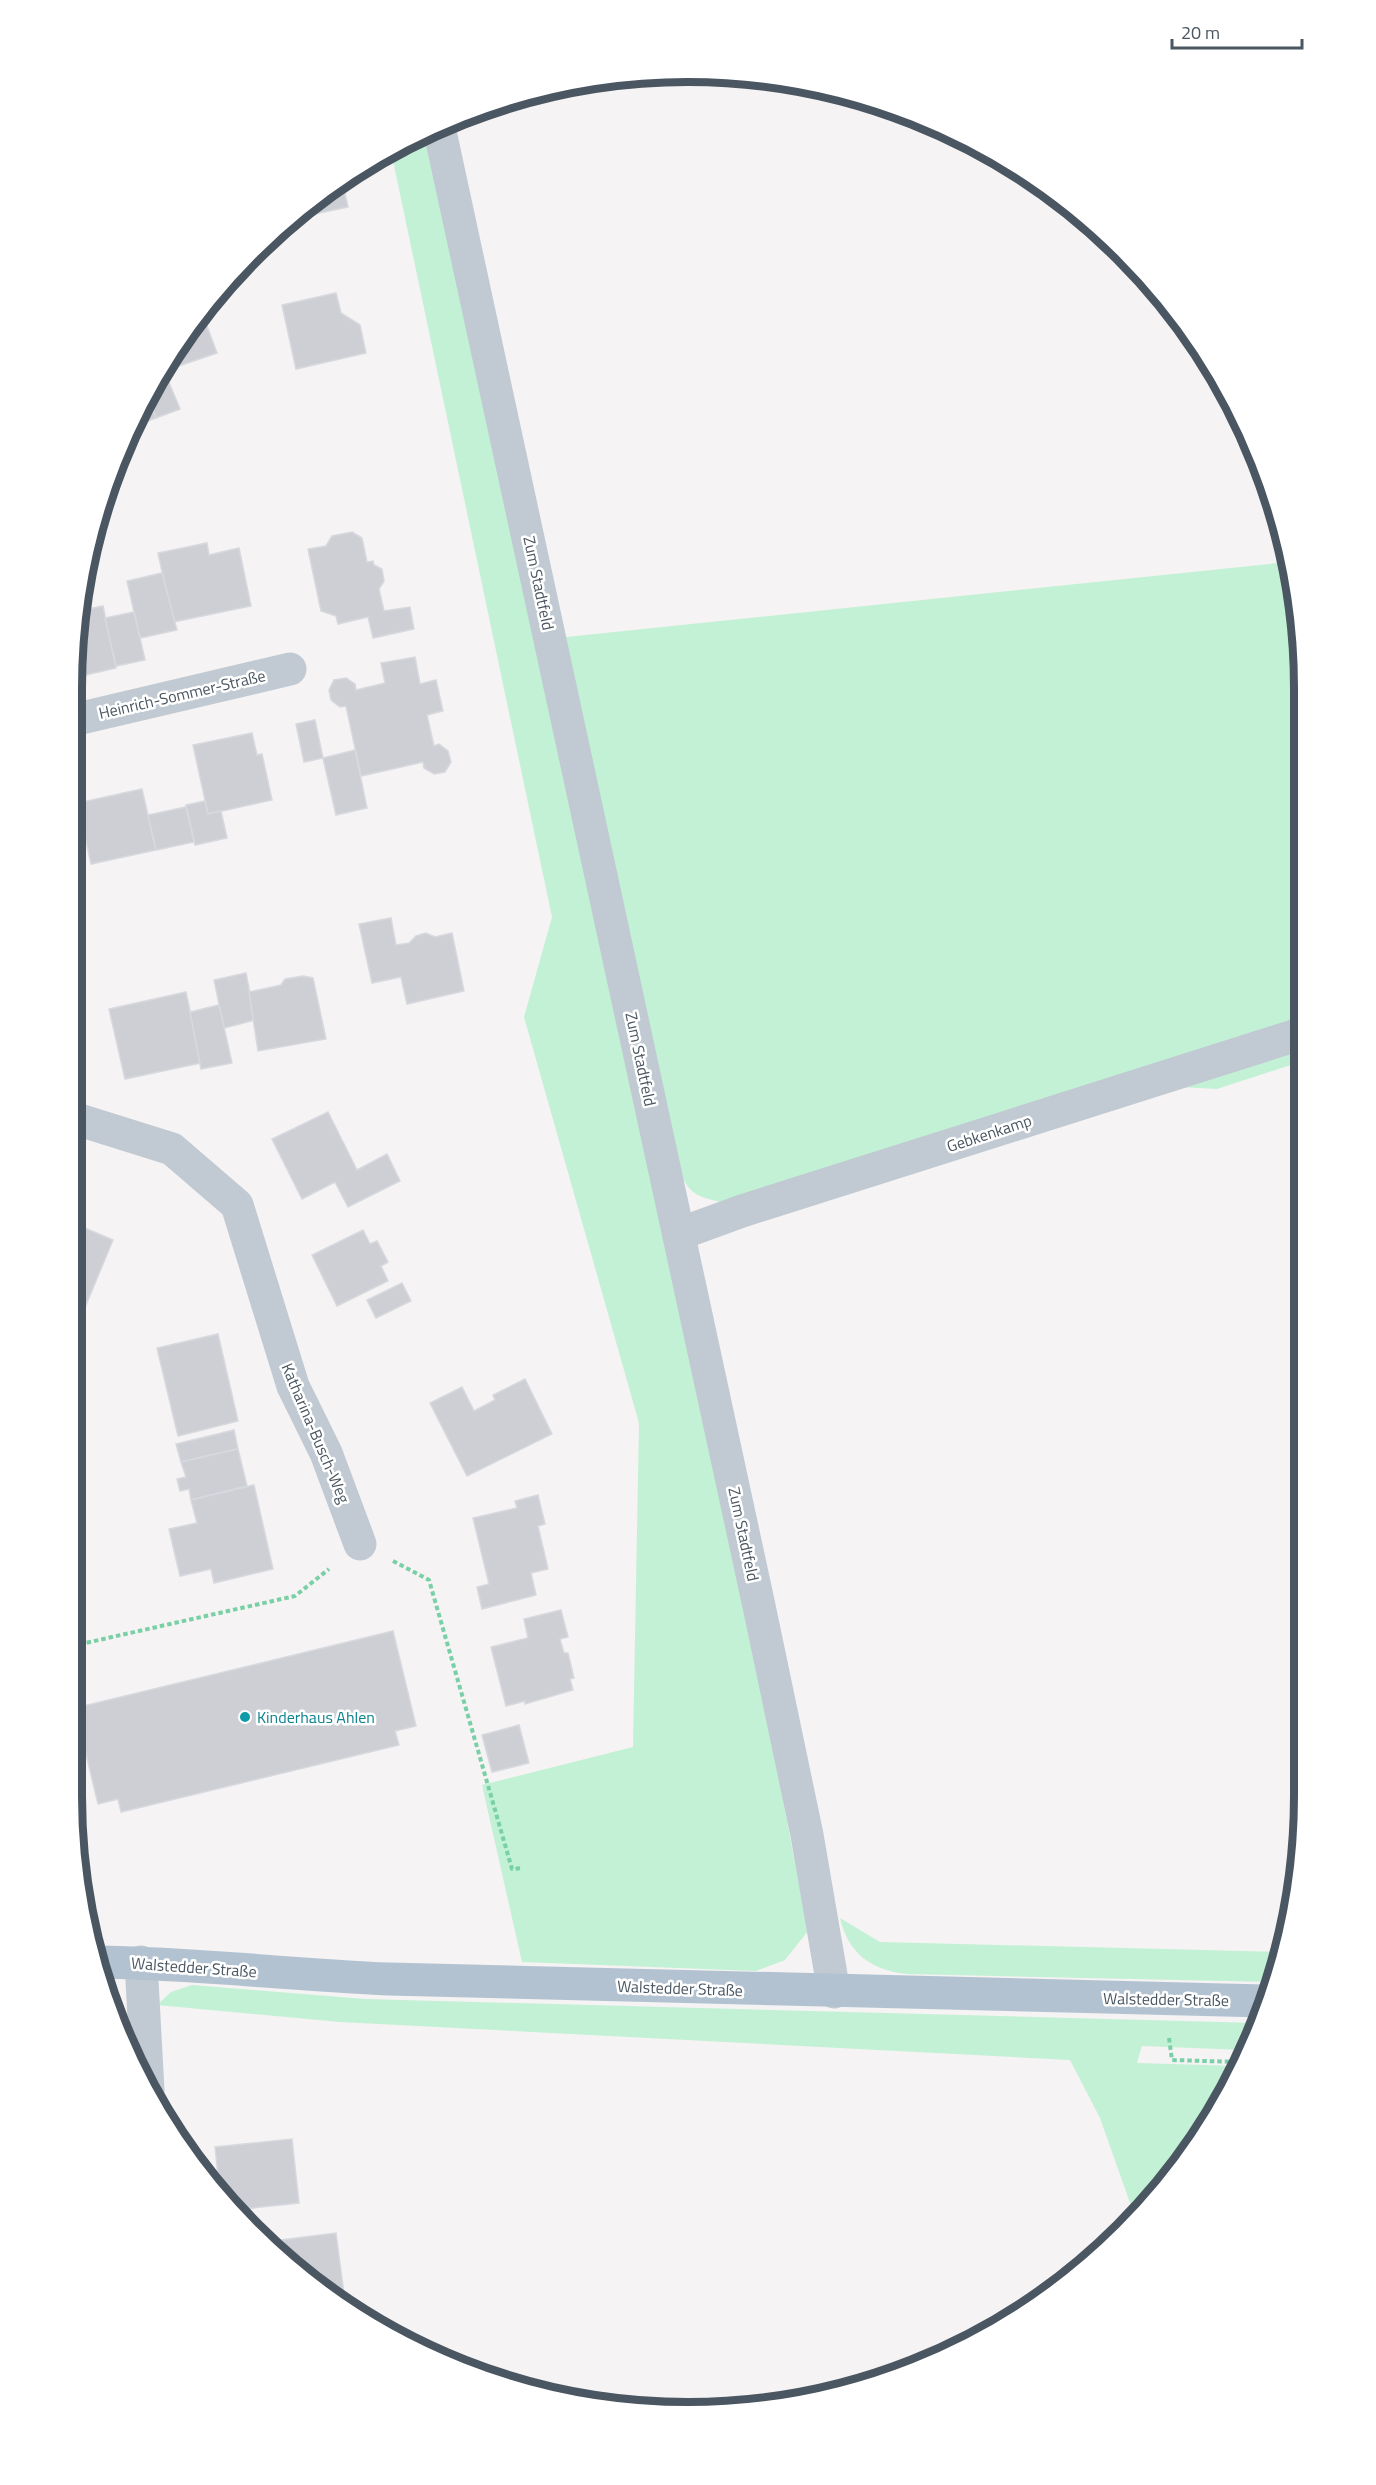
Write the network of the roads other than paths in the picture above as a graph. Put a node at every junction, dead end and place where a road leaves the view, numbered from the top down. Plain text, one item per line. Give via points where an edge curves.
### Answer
1 (441, 136) edge
2 (290, 669) dead end
3 (82, 718) edge
4 (1294, 1036) edge
5 (82, 1121) edge
6 (679, 1234) junction
7 (360, 1544) road end
8 (106, 1962) edge
9 (141, 1962) junction
10 (834, 1992) junction
11 (1258, 2001) edge
12 (147, 2068) edge

1 - 6 street, Zum Stadtfeld
2 - 3 street, Heinrich-Sommer-Straße
4 - 6 street, Gebkenkamp
5 - 7 street, Katharina-Busch-Weg via 172,1149 237,1204 293,1386 326,1453
6 - 10 street, Zum Stadtfeld via 807,1835
8 - 9 main road, Walstedder Straße
9 - 10 main road, Walstedder Straße via 334,1977
9 - 12 street
10 - 11 main road, Walstedder Straße

